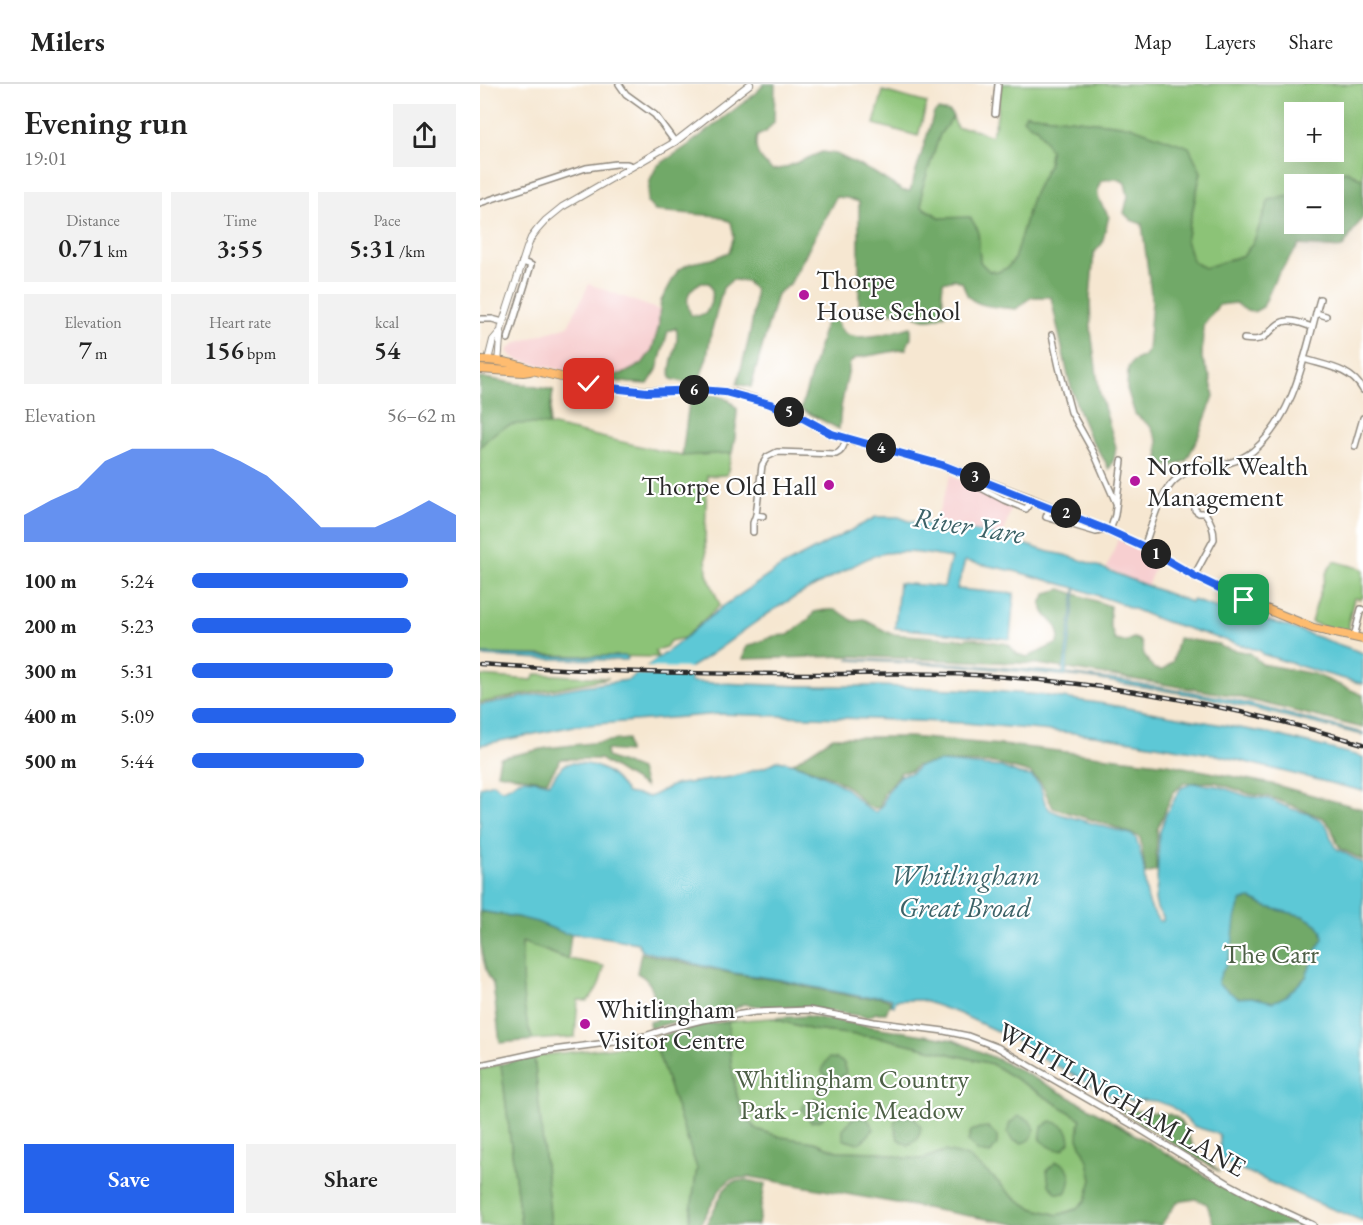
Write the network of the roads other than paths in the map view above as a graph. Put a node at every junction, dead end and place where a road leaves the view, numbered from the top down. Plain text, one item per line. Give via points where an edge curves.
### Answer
1 (619, 84) edge
2 (750, 84) edge
3 (998, 84) edge
4 (994, 112) dead end
5 (675, 142) junction
6 (604, 166) junction
7 (633, 166) junction
8 (616, 175) junction
9 (480, 203) edge
10 (522, 262) junction
11 (1320, 299) dead end
12 (1316, 313) junction
13 (1326, 316) dead end
14 (480, 319) edge
15 (503, 322) junction
16 (1312, 327) junction
17 (511, 330) junction
18 (500, 332) junction
19 (519, 333) dead end
20 (1052, 335) dead end
21 (508, 339) dead end
22 (1244, 339) dead end
23 (1304, 359) junction
24 (484, 364) edge
25 (498, 365) junction
26 (1361, 381) edge
27 (1363, 390) edge
28 (1363, 418) edge
29 (846, 438) junction
30 (1355, 446) dead end
31 (1122, 461) dead end
32 (1116, 503) junction
33 (1205, 513) dead end
34 (1108, 530) junction
35 (753, 532) dead end
36 (1144, 547) junction
37 (1194, 576) junction
38 (1362, 608) edge
39 (1359, 638) edge
40 (480, 1065) edge
41 (1313, 1225) edge

1 - 5 street via 626,94 655,115
2 - 5 street
3 - 4 street
5 - 7 street
6 - 7 street
6 - 8 street
6 - 9 street via 586,168
7 - 8 street
8 - 10 street via 546,220 531,238
10 - 15 street
10 - 17 street via 531,265
11 - 12 street
12 - 13 street
12 - 16 street
14 - 15 street
15 - 18 street
16 - 22 street via 1287,321 1264,337
16 - 23 street
17 - 19 street
17 - 21 street
18 - 24 street
18 - 25 street
20 - 32 street via 1071,412
23 - 26 street via 1341,370
23 - 36 street via 1289,401 1260,444 1238,461 1197,468 1175,478 1163,495
24 - 25 main road
25 - 29 main road via 603,387 733,393 784,409
26 - 27 street
28 - 30 street
29 - 34 main road via 960,471
29 - 35 street via 836,454 777,452 767,457 762,465 759,515
31 - 32 street
32 - 34 street
33 - 37 street via 1214,538
34 - 36 main road
36 - 37 main road
37 - 39 main road via 1313,628
38 - 39 street
40 - 41 street, WHITLINGHAM LANE via 545,1051 606,1044 702,1020 755,1012 809,1010 944,1031 997,1047 1229,1184

